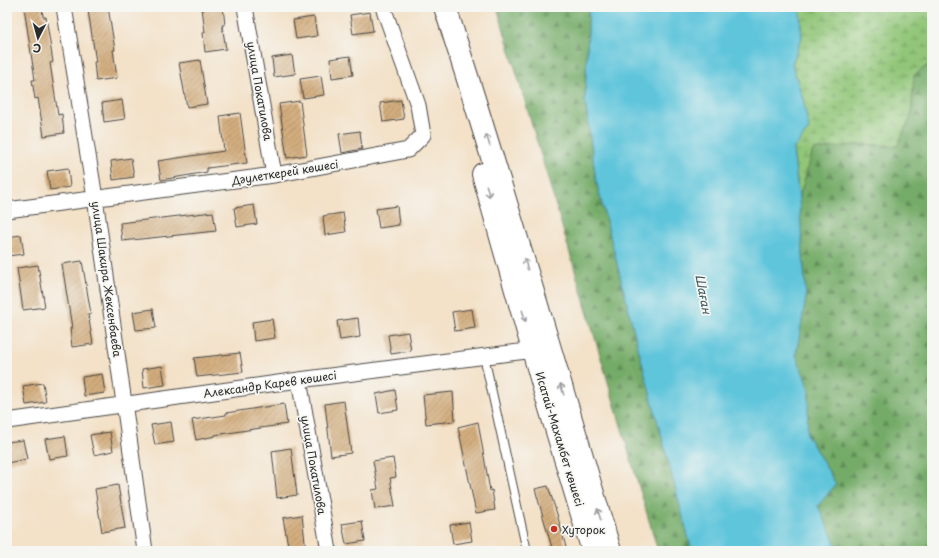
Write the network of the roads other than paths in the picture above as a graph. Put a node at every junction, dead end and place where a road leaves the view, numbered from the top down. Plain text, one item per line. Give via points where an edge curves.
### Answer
1 (64, 7) edge
2 (245, 7) edge
3 (382, 7) edge
4 (430, 7) edge
5 (445, 7) edge
6 (274, 175) junction
7 (95, 198) junction
8 (7, 210) edge
9 (542, 348) junction
10 (484, 356) junction
11 (299, 380) junction
12 (124, 404) junction
13 (7, 421) edge
14 (146, 551) edge
15 (329, 551) edge
16 (527, 551) edge
17 (593, 551) edge
18 (610, 551) edge

1 - 7 street, улица Шакира Жексенбаева
2 - 6 street, улица Покатилова
3 - 6 street, Дәулеткерей көшесі via 418,105 423,135 408,150
4 -> 9 main road
9 -> 5 main road via 487,137
6 - 7 street, Дәулеткерей көшесі
7 - 8 street, Дәулеткерей көшесі
7 - 12 street, улица Шакира Жексенбаева
9 - 10 street, Александр Карев көшесі
9 - 17 main road, Исатай-Махамбет көшесі
18 -> 9 main road
10 - 11 street, Александр Карев көшесі
10 - 16 lane
11 - 12 street, Александр Карев көшесі
11 - 15 street, улица Покатилова
12 - 13 street, Александр Карев көшесі
12 - 14 street, улица Шакира Жексенбаева

